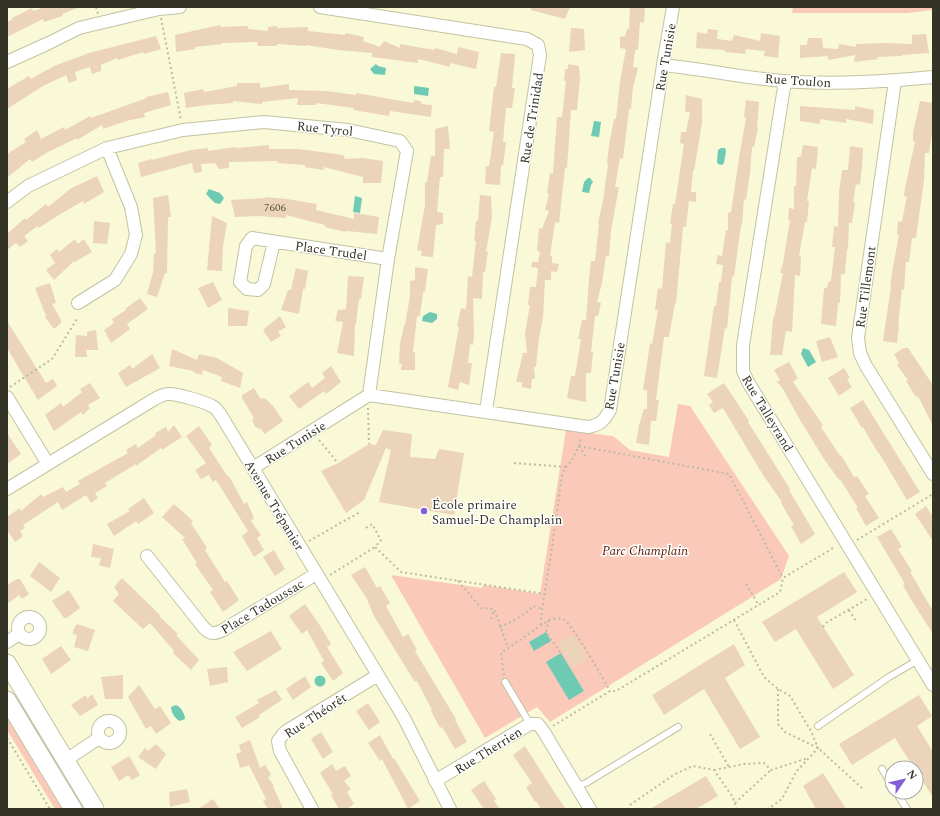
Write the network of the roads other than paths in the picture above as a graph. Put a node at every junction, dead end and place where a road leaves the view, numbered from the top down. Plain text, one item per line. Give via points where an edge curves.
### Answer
1 (180, 7) edge
2 (320, 7) edge
3 (673, 7) edge
4 (7, 62) edge
5 (663, 65) junction
6 (933, 77) edge
7 (785, 81) junction
8 (895, 81) junction
9 (107, 148) junction
10 (7, 202) edge
11 (274, 242) dead end
12 (388, 258) junction
13 (78, 303) dead end
14 (8, 392) edge
15 (369, 395) junction
16 (486, 411) junction
17 (48, 464) junction
18 (253, 468) junction
19 (933, 474) edge
20 (7, 489) edge
21 (147, 556) dead end
22 (316, 574) junction
23 (19, 634) dead end
24 (7, 642) edge
25 (918, 660) junction
26 (7, 663) edge
27 (378, 676) junction
28 (505, 682) road end
29 (933, 685) edge
30 (7, 700) edge
31 (530, 724) junction
32 (818, 726) dead end
33 (678, 727) dead end
34 (100, 738) dead end
35 (66, 760) junction
36 (882, 769) dead end
37 (884, 772) edge
38 (436, 781) junction
39 (577, 786) junction
40 (901, 800) edge
41 (73, 809) edge
42 (95, 809) edge
43 (312, 809) edge
44 (450, 809) edge
45 (590, 809) edge
46 (907, 809) edge

1 - 4 street via 159,9 79,28
2 - 16 street, Rue de Trinidad via 527,38 538,45 540,56
3 - 5 street, Rue Tunisie
5 - 7 street, Rue Toulon
5 - 16 street, Rue Tunisie via 610,410 604,421 596,426
6 - 8 street, Rue Toulon
7 - 8 street, Rue Toulon
7 - 25 street, Rue Talleyrand via 744,345 743,371
8 - 19 street, Rue Tillemont via 858,338 866,366
9 - 10 street, Rue Tyrol via 28,186
9 - 12 street, Rue Tyrol via 183,130 264,122 348,130 400,141 407,151
9 - 13 street via 131,207 136,235 131,254 115,280
11 - 12 street, Place Trudel
12 - 15 street, Rue Tyrol
14 - 17 street
15 - 16 street, Rue Tunisie
15 - 18 street, Rue Tunisie
17 - 18 street, Avenue Trépanier via 153,400 168,394 215,408
17 - 20 street, Avenue Trépanier
18 - 22 street, Avenue Trépanier
21 - 22 street, Place Tadoussac via 204,628 211,633 223,630
22 - 27 street, Avenue Trépanier
23 - 24 street
25 - 29 street, Rue Talleyrand
25 - 32 lane
26 - 35 main road
27 - 38 street, Avenue Trépanier via 404,718
27 - 43 street, Rue Théorêt via 288,730 278,741 280,751
28 - 31 lane
30 - 41 main road
31 - 38 street, Rue Therrien
31 - 39 street, Rue Therrien via 538,724
33 - 39 lane
34 - 35 street
35 - 42 main road
36 - 37 lane
38 - 44 street, Avenue Trépanier
39 - 45 street, Rue Therrien
40 - 46 lane

